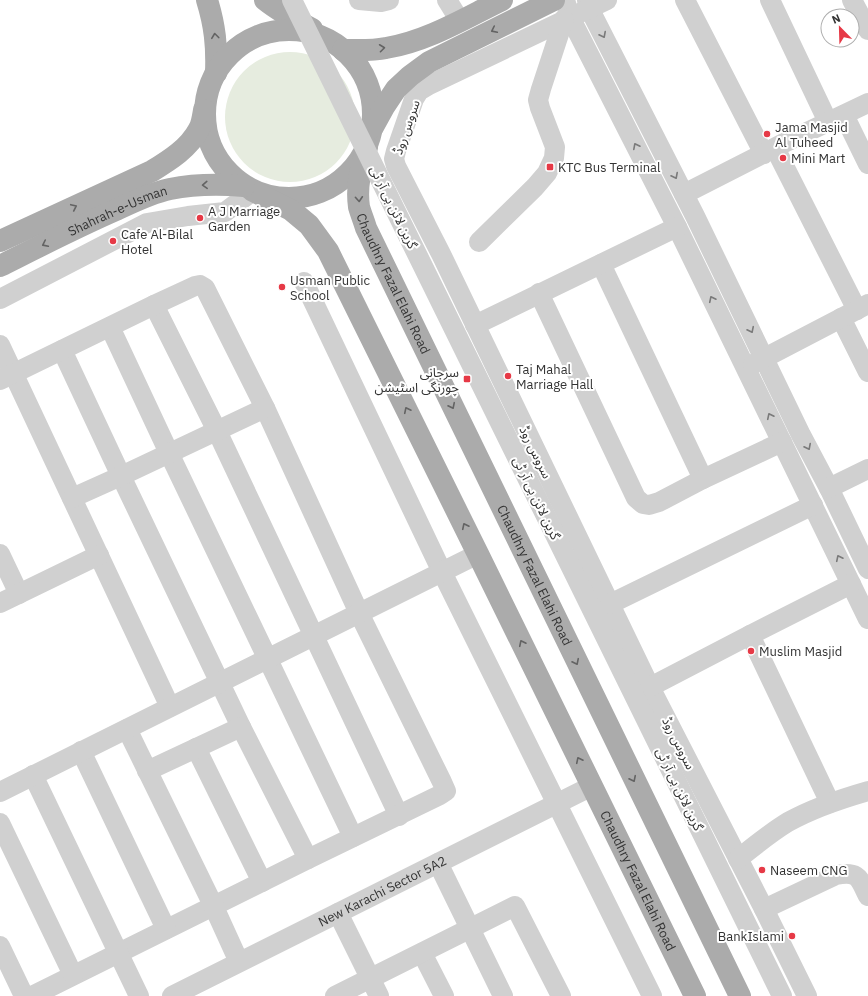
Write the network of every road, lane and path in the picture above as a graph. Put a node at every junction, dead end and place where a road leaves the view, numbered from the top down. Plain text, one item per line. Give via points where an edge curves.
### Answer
1 (207, 0) edge
2 (265, 0) edge
3 (292, 0) edge
4 (359, 0) edge
5 (389, 0) edge
6 (446, 0) edge
7 (502, 0) edge
8 (506, 0) edge
9 (554, 0) edge
10 (685, 0) edge
11 (770, 0) edge
12 (852, 0) edge
13 (594, 3) edge
14 (566, 12) edge
15 (515, 19) junction
16 (460, 21) junction
17 (868, 30) edge
18 (335, 44) junction
19 (216, 73) junction
20 (205, 103) junction
21 (868, 103) edge
22 (836, 119) junction
23 (370, 138) junction
24 (769, 151) junction
25 (868, 164) edge
26 (248, 188) junction
27 (684, 194) junction
28 (677, 227) junction
29 (0, 241) edge
30 (479, 242) dead end
31 (601, 264) junction
32 (0, 266) edge
33 (304, 282) dead end
34 (539, 293) junction
35 (0, 298) edge
36 (154, 304) junction
37 (855, 311) edge
38 (475, 325) junction
39 (110, 326) junction
40 (0, 345) edge
41 (62, 350) junction
42 (765, 358) junction
43 (746, 368) junction
44 (868, 372) edge
45 (7, 377) edge
46 (265, 408) junction
47 (216, 431) junction
48 (782, 442) junction
49 (169, 453) junction
50 (868, 469) edge
51 (120, 476) junction
52 (703, 479) junction
53 (829, 488) junction
54 (72, 498) junction
55 (813, 505) junction
56 (0, 554) edge
57 (478, 554) junction
58 (98, 555) junction
59 (868, 569) edge
60 (442, 572) junction
61 (851, 584) junction
62 (19, 594) junction
63 (0, 603) edge
64 (610, 604) junction
65 (360, 613) junction
66 (868, 619) edge
67 (750, 635) junction
68 (314, 636) junction
69 (268, 659) junction
70 (220, 682) junction
71 (650, 687) junction
72 (170, 707) junction
73 (241, 727) junction
74 (127, 729) junction
75 (196, 748) junction
76 (81, 751) junction
77 (147, 771) junction
78 (33, 775) junction
79 (592, 786) junction
80 (868, 791) edge
81 (0, 792) edge
82 (830, 802) junction
83 (556, 803) junction
84 (399, 816) junction
85 (0, 824) edge
86 (353, 837) junction
87 (308, 859) junction
88 (738, 859) junction
89 (438, 863) junction
90 (262, 882) junction
91 (868, 896) edge
92 (214, 906) junction
93 (764, 908) junction
94 (338, 913) junction
95 (166, 929) junction
96 (470, 929) junction
97 (0, 946) edge
98 (422, 952) junction
99 (118, 953) junction
100 (239, 962) junction
101 (73, 975) junction
102 (370, 978) junction
103 (24, 996) edge
104 (32, 996) edge
105 (139, 996) edge
106 (172, 996) edge
107 (335, 996) edge
108 (379, 996) edge
109 (444, 996) edge
110 (503, 996) edge
111 (561, 996) edge
112 (652, 996) edge
113 (695, 996) edge
114 (740, 996) edge
115 (782, 996) edge
116 (807, 996) edge

19 -> 1 main road via 216,36
2 - 18 main road
3 - 115 street, گرین لائن بی آر ٹی, bridge
4 - 5 street
6 - 16 street
7 - 16 main road
8 - 15 main road
9 - 15 main road
10 - 24 street
11 - 22 street
12 - 17 street
13 - 14 street, سروس روڈ
13 -> 27 street
28 -> 14 street
14 - 30 street via 538,100 555,147 554,158 547,173 535,187
14 - 38 street, سروس روڈ via 419,90 396,151 396,166
15 -> 23 main road via 429,62 410,76 396,89 384,107
18 -> 16 main road via 364,50 385,48 408,43
18 - 19 main road via 306,32 285,30 264,34 239,47 228,56
18 - 23 main road via 358,66 368,85 373,106
19 - 20 main road
20 - 26 main road via 206,127 212,150 225,170
29 -> 20 main road, Shahrah-e-Usman via 152,171 171,159 189,144 200,128
21 - 22 street
22 - 24 street
22 - 25 street
23 - 26 main road via 355,167 339,182 319,193 297,198 275,198
23 -> 114 main road, Chaudhry Fazal Elahi Road via 358,186 366,228
24 - 27 street
24 - 37 street
26 -> 32 main road, Shahrah-e-Usman via 220,184 169,189 144,197 84,224
26 - 35 street via 225,212 147,223
57 -> 26 main road, Chaudhry Fazal Elahi Road via 328,251 309,224 291,210
27 -> 42 street
28 - 31 street
43 -> 28 street
31 - 34 street
31 - 52 street
33 - 60 street
34 - 38 street
34 - 52 street via 636,498 649,505
36 - 39 street
36 - 46 street via 195,286 205,288
36 - 47 street
37 - 42 street
37 - 44 street
38 - 64 street, سروس روڈ
39 - 41 street
39 - 49 street
40 - 45 street
41 - 45 street
41 - 51 street
42 - 43 street
42 -> 53 street
48 -> 43 street
45 - 54 street
46 - 47 street
46 - 65 street
47 - 49 street
47 - 68 street
48 - 52 street
48 - 55 street
49 - 51 street
49 - 69 street
50 - 53 street
51 - 54 street
51 - 70 street
53 - 59 street
54 - 58 street
61 -> 55 street
55 - 64 street
56 - 62 street
57 - 60 street
79 -> 57 main road, Chaudhry Fazal Elahi Road
58 - 62 street
58 - 72 street
60 - 65 street
60 - 83 street
61 - 66 street
61 - 67 street
62 - 63 street
64 - 71 street, سروس روڈ
65 - 68 street
65 - 84 street via 446,791
67 - 71 street
67 - 82 street
68 - 69 street
68 - 84 street
69 - 70 street
69 - 86 street
70 - 72 street
70 - 73 street
71 - 88 street, سروس روڈ
72 - 74 street
73 - 75 street
73 - 87 street
74 - 76 street
74 - 77 street
75 - 77 street
75 - 90 street
76 - 78 street
76 - 95 street
77 - 92 street
78 - 81 street
78 - 99 street
79 - 83 street, New Karachi Sector 5A2
79 - 113 main road, Chaudhry Fazal Elahi Road
80 - 82 street
82 - 88 street via 788,822
83 - 89 street, New Karachi Sector 5A2
83 - 112 street
84 - 86 street
85 - 101 street
86 - 87 street
87 - 90 street
88 - 93 street, سروس روڈ
89 - 94 street, New Karachi Sector 5A2
89 - 96 street
90 - 92 street
91 - 93 street via 855,875 836,874
92 - 95 street
92 - 100 street
93 - 116 street, سروس روڈ
94 - 100 street, New Karachi Sector 5A2
94 - 102 street
95 - 99 street
96 - 98 street
96 - 110 street
96 - 111 street via 516,906
97 - 103 street
98 - 102 street
98 - 109 street
99 - 101 street
99 - 105 street
100 - 106 street, New Karachi Sector 5A2
101 - 104 street
102 - 107 street
102 - 108 street

